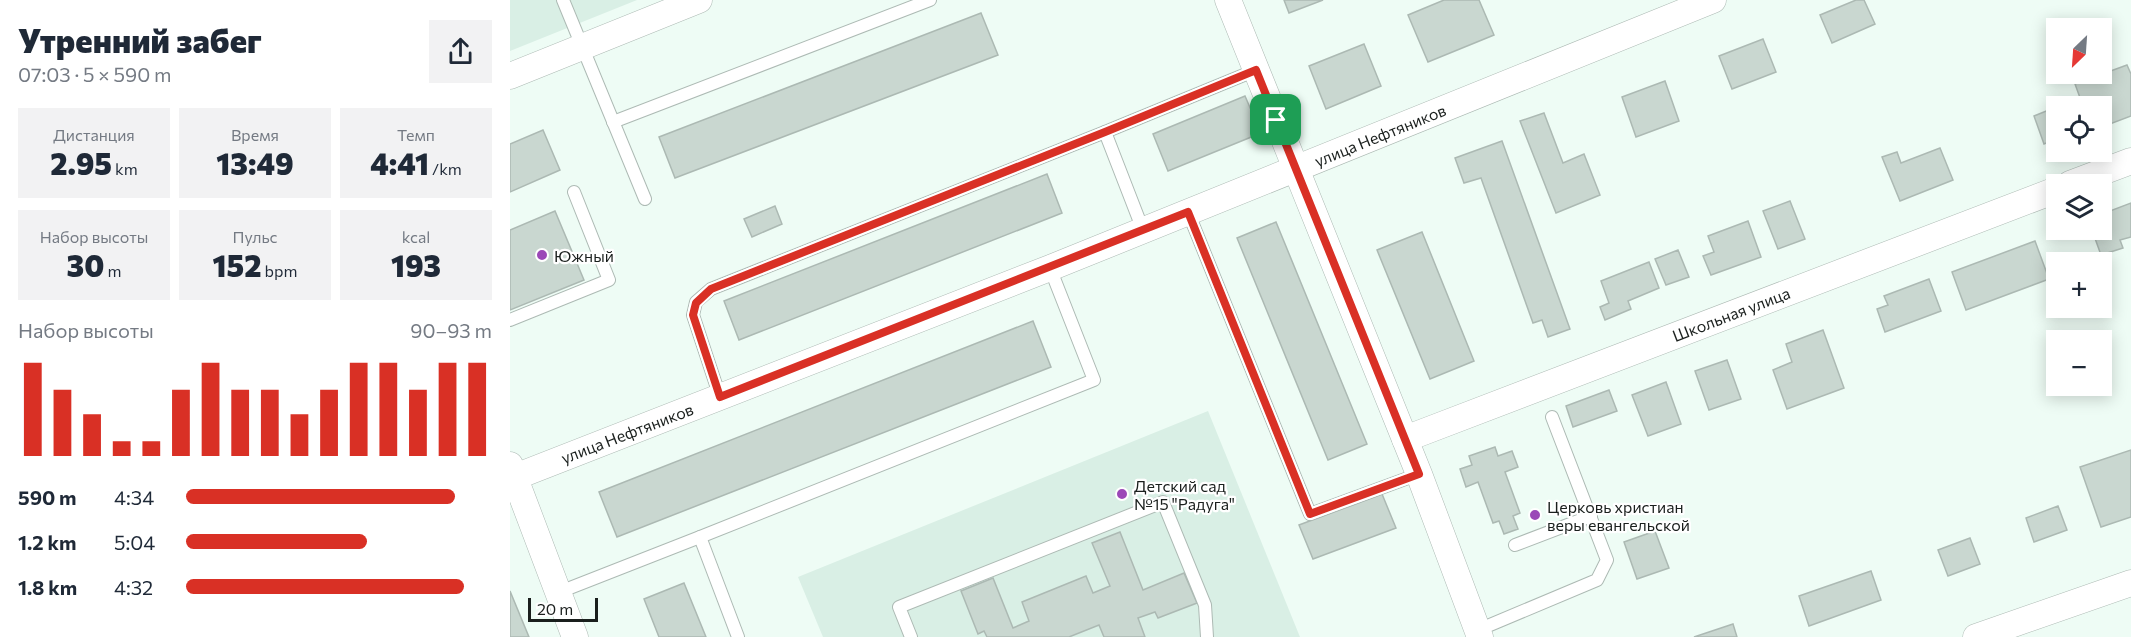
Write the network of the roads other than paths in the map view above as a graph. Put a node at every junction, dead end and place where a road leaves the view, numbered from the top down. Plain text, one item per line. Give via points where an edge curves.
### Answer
1 (563, 0) edge
2 (699, 0) edge
3 (930, 0) edge
4 (1228, 0) edge
5 (1713, 0) edge
6 (581, 47) junction
7 (1256, 70) junction
8 (510, 76) edge
9 (612, 122) junction
10 (1105, 132) junction
11 (2131, 161) edge
12 (1296, 170) junction
13 (2097, 174) edge
14 (574, 192) dead end
15 (2046, 194) edge
16 (645, 199) dead end
17 (1188, 212) junction
18 (1143, 230) junction
19 (1050, 268) junction
20 (510, 320) edge
21 (720, 397) junction
22 (1552, 417) dead end
23 (1405, 439) junction
24 (512, 473) edge
25 (1419, 474) junction
26 (1591, 516) junction
27 (700, 537) junction
28 (1515, 545) dead end
29 (2130, 585) edge
30 (557, 592) junction
31 (1479, 634) edge
32 (574, 637) edge
33 (738, 637) edge
34 (911, 637) edge
35 (1207, 637) edge
36 (1976, 637) edge

1 - 6 lane
2 - 6 street
3 - 9 lane
4 - 7 street
5 - 12 street, улица Нефтяников
6 - 8 street
6 - 9 lane
7 - 10 lane
7 - 12 street
9 - 16 lane
10 - 18 lane
10 - 21 lane via 711,289 696,303 693,315
11 - 13 street
12 - 17 street, улица Нефтяников
12 - 23 street
14 - 20 lane via 609,280
15 - 23 street, Школьная улица
17 - 18 street, улица Нефтяников
17 - 25 lane via 1310,514
18 - 19 street, улица Нефтяников
19 - 21 street, улица Нефтяников
19 - 27 lane via 1094,380
21 - 24 street, улица Нефтяников
22 - 26 lane
23 - 25 street
24 - 30 street
25 - 31 street
26 - 28 lane
26 - 31 lane via 1607,560 1597,580
27 - 30 lane
27 - 33 lane
29 - 36 street
30 - 32 street
34 - 35 lane via 899,607 1163,502 1205,605

